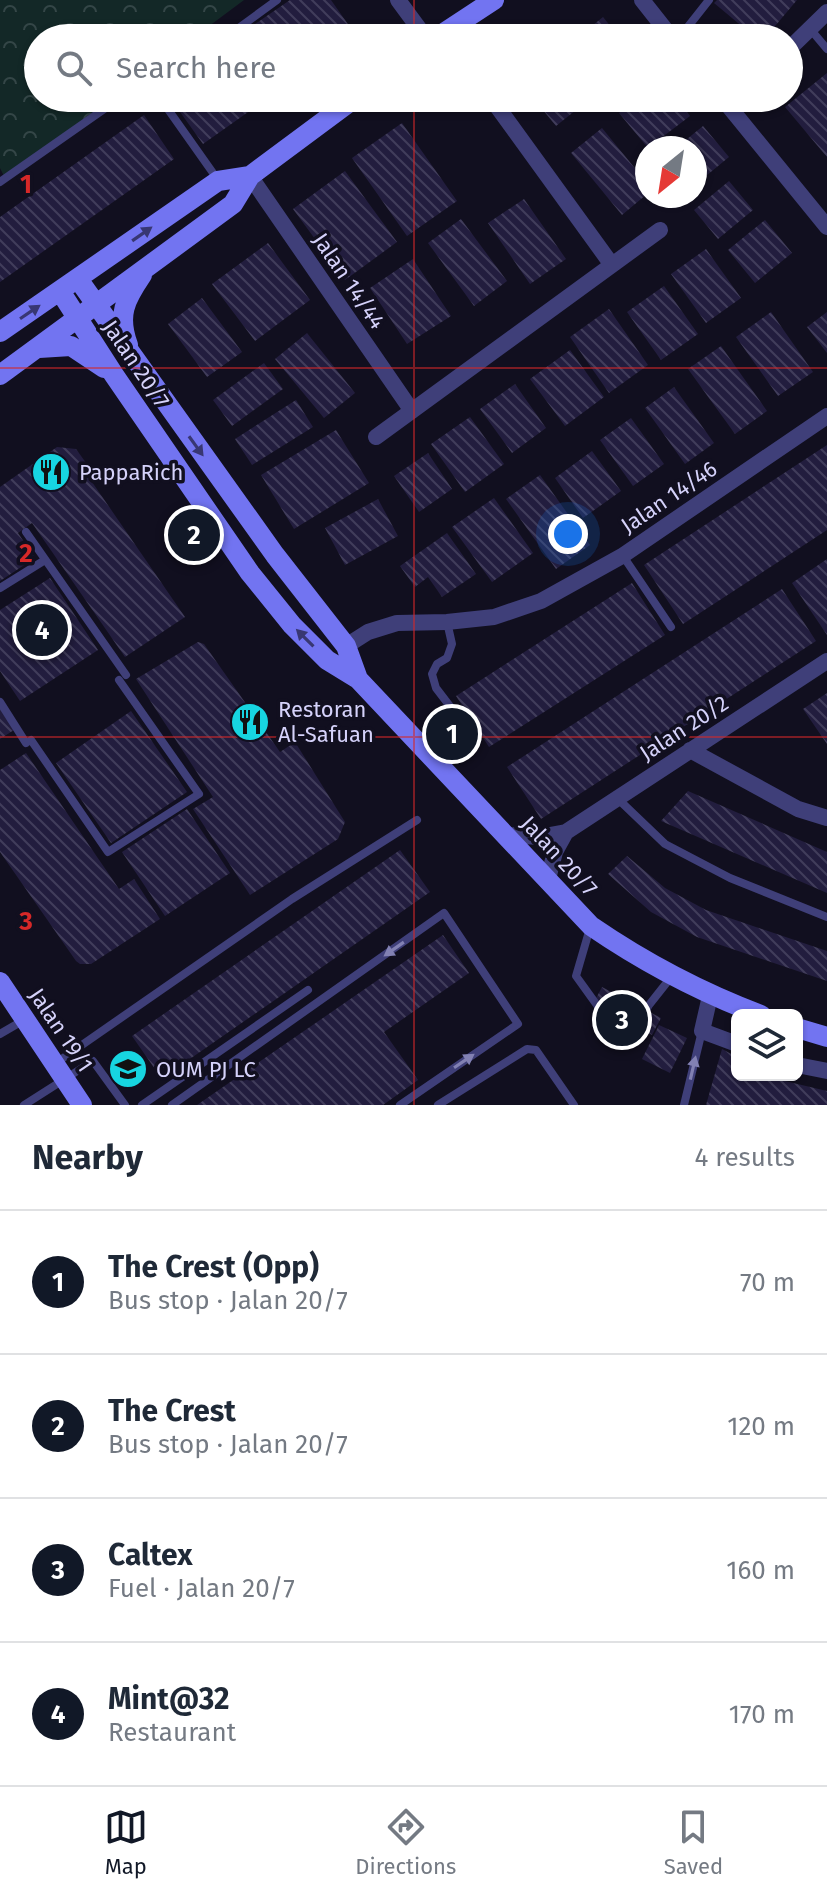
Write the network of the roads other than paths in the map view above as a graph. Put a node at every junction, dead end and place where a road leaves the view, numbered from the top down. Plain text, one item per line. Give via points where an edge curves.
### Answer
1 (277, 0) edge
2 (398, 0) edge
3 (494, 0) edge
4 (642, 0) edge
5 (709, 0) edge
6 (827, 12) edge
7 (244, 24) edge
8 (424, 24) edge
9 (458, 24) edge
10 (661, 24) edge
11 (690, 24) edge
12 (811, 30) junction
13 (803, 37) edge
14 (827, 49) edge
15 (100, 112) edge
16 (170, 112) edge
17 (336, 112) edge
18 (501, 112) edge
19 (736, 112) edge
20 (250, 176) junction
21 (0, 181) edge
22 (218, 181) junction
23 (827, 227) edge
24 (660, 230) dead end
25 (149, 265) junction
26 (612, 265) junction
27 (78, 279) junction
28 (60, 291) junction
29 (95, 305) junction
30 (77, 318) junction
31 (0, 332) edge
32 (36, 349) junction
33 (134, 360) junction
34 (0, 375) edge
35 (114, 375) junction
36 (412, 411) junction
37 (827, 416) edge
38 (376, 437) dead end
39 (26, 532) dead end
40 (622, 556) junction
41 (45, 560) junction
42 (0, 588) edge
43 (447, 622) junction
44 (671, 627) dead end
45 (346, 646) junction
46 (827, 661) edge
47 (358, 679) junction
48 (0, 702) edge
49 (472, 735) dead end
50 (690, 750) junction
51 (617, 798) junction
52 (827, 818) edge
53 (417, 820) dead end
54 (566, 832) junction
55 (507, 835) junction
56 (548, 879) junction
57 (827, 917) edge
58 (591, 926) junction
59 (672, 976) junction
60 (0, 982) edge
61 (308, 990) dead end
62 (710, 996) junction
63 (745, 1009) edge
64 (25, 1019) junction
65 (803, 1030) edge
66 (702, 1031) junction
67 (0, 1034) edge
68 (827, 1037) edge
69 (731, 1042) edge
70 (803, 1066) edge
71 (60, 1071) junction
72 (827, 1071) edge
73 (24, 1105) edge
74 (82, 1105) edge
75 (125, 1105) edge
76 (142, 1105) edge
77 (172, 1105) edge
78 (400, 1105) edge
79 (438, 1105) edge
80 (574, 1105) edge
81 (684, 1105) edge

1 - 7 lane
2 - 8 street
3 - 9 street
4 - 10 street
5 - 11 lane
6 - 12 street
12 - 13 street
12 - 14 lane
15 - 21 lane
16 - 22 lane
17 - 20 street
18 - 26 street
19 - 23 street
20 - 22 street
20 - 25 street via 233,204
20 - 36 street, Jalan 14/44
27 -> 22 street
24 - 26 street
25 - 29 street
25 - 33 street via 123,315
26 - 36 street
27 - 28 street
27 - 29 street, Jalan 20/7
28 - 30 street, Jalan 20/7
31 -> 28 street
29 - 30 street
29 - 33 street, Jalan 20/7
30 - 32 street
30 - 35 street, Jalan 20/7
32 - 34 street
32 - 35 street via 71,346
33 -> 45 street, Jalan 20/7
47 -> 35 street, Jalan 20/7 via 327,660 261,587
36 - 38 street
37 - 40 street, Jalan 14/46
39 - 41 lane
40 - 43 street, Jalan 14/46 via 541,601 494,617
40 - 44 lane
41 - 42 lane
41 - 48 lane via 199,794 108,852
43 - 45 street, Jalan 14/46 via 397,623
43 - 49 lane via 452,644 432,674 436,688
45 - 47 street, Jalan 20/7
46 - 50 street, Jalan 20/2
47 - 55 street, Jalan 20/7
50 - 51 street, Jalan 20/2
50 - 52 street via 798,809
51 - 54 street, Jalan 20/2
51 - 57 lane via 665,844 730,878
53 - 71 lane via 292,899
54 - 55 street, Jalan 20/2
54 - 56 street
55 - 56 street, Jalan 20/7
56 - 58 street, Jalan 20/7
58 - 59 street, Jalan 20/7
58 - 59 lane via 576,976 607,1019 633,1033
59 - 62 street, Jalan 20/7
60 - 64 street, Jalan 19/1
61 - 76 lane
62 - 63 street, Jalan 20/7
62 - 66 street
64 - 67 lane
64 - 71 street, Jalan 19/1
65 - 68 street
66 - 69 street
81 -> 66 lane
70 - 72 street
71 - 73 lane
71 - 74 street, Jalan 19/1
71 - 75 lane via 93,1061
78 -> 77 lane via 518,1024 444,913
79 - 80 lane via 527,1049 536,1050

